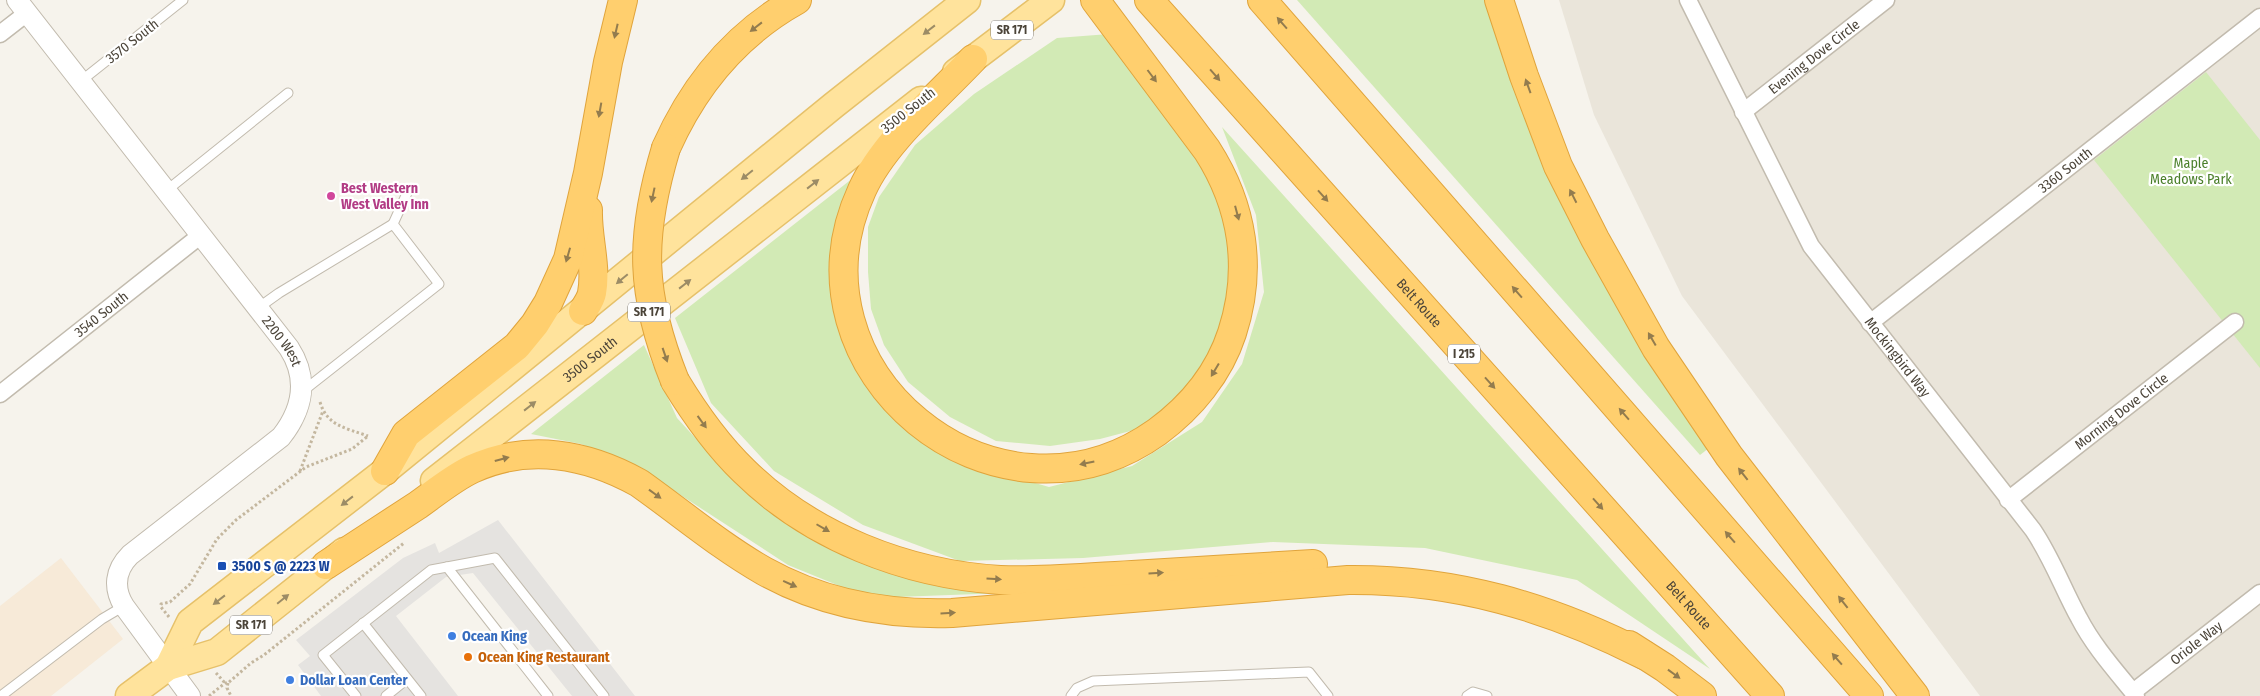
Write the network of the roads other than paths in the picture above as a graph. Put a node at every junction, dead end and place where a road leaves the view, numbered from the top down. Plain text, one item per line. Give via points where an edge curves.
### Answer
1 (183, 0) edge
2 (623, 0) edge
3 (797, 0) edge
4 (967, 0) edge
5 (1051, 0) edge
6 (1095, 0) edge
7 (1262, 0) edge
8 (1500, 0) edge
9 (1688, 0) edge
10 (1886, 0) edge
11 (22, 6) edge
12 (1155, 6) edge
13 (2260, 17) edge
14 (0, 34) edge
15 (972, 59) junction
16 (81, 81) junction
17 (288, 93) dead end
18 (1743, 112) junction
19 (588, 173) junction
20 (166, 191) junction
21 (408, 192) dead end
22 (393, 224) junction
23 (202, 235) junction
24 (258, 308) junction
25 (584, 311) junction
26 (2235, 322) dead end
27 (1870, 323) junction
28 (302, 391) junction
29 (0, 394) edge
30 (385, 471) junction
31 (2008, 500) junction
32 (326, 565) junction
33 (447, 567) junction
34 (2260, 593) edge
35 (124, 606) junction
36 (363, 623) junction
37 (1644, 655) junction
38 (168, 668) junction
39 (407, 679) junction
40 (2134, 694) edge
41 (1, 696) edge
42 (130, 696) edge
43 (190, 696) edge
44 (356, 696) edge
45 (386, 696) edge
46 (421, 696) edge
47 (548, 696) edge
48 (604, 696) edge
49 (1071, 696) edge
50 (1328, 696) edge
51 (1468, 696) edge
52 (1487, 696) edge
53 (1702, 696) edge
54 (1770, 696) edge
55 (1869, 696) edge
56 (1915, 696) edge

1 - 16 lane, 3570 South
2 -> 19 highway
3 -> 37 highway, bridge via 736,44 687,104 666,148 651,207 646,274 653,316 675,382 723,450 773,496 804,518 876,554 909,565 976,578 1030,580 1376,562 1434,568 1506,585 1540,597 1602,628
4 -> 25 main road, 3500 South / SR 171
5 - 15 main road, 3500 South / SR 171
6 -> 15 highway via 1207,150 1228,188 1236,208 1243,245 1244,274 1237,318 1222,358 1198,394 1168,424 1132,447 1106,458 1072,466 1032,468 993,462 960,450 914,419 884,386 862,350 849,310 845,274 851,219 873,170 894,142
55 -> 7 highway
56 -> 8 highway via 1729,456 1656,348 1558,166 1527,85
9 - 18 street, Mockingbird Way
10 - 18 street, Evening Dove Circle
11 - 14 street
11 - 16 street, 2200 West
12 -> 54 highway, Belt Route / I 215
13 - 27 street, 3360 South
32 -> 15 main road, 3500 South / SR 171
16 - 20 street, 2200 West
17 - 20 lane
18 - 27 street, Mockingbird Way via 1811,246
19 - 25 highway via 587,226 594,274 592,295
19 -> 30 highway via 568,259 535,324 517,346 406,434
20 - 23 street, 2200 West
21 - 22 lane
22 - 24 lane
22 - 28 lane via 439,284
23 - 24 street, 2200 West
23 - 29 street, 3540 South
24 - 28 street, 2200 West via 296,358
25 - 30 main road, 3500 South / SR 171
26 - 31 street, Morning Dove Circle
27 - 31 street, Mockingbird Way
28 - 35 street, 2200 West via 293,421 281,437 124,560 116,583
30 -> 38 main road, 3500 South / SR 171 via 190,622
31 - 40 street, Mockingbird Way via 2044,546 2094,642
32 -> 37 highway via 470,470 512,456 555,454 588,460 623,474 743,558 785,582 829,599 870,609 952,613 1348,580 1412,582 1449,586 1522,604 1587,628
38 -> 32 main road, 3500 South / SR 171 via 217,652
33 - 36 lane via 431,570
33 - 47 lane
33 - 48 lane via 495,558
34 - 40 street, Oriole Way
35 - 38 street, 2200 West
35 - 41 lane
36 - 39 lane
36 - 44 lane via 323,655
37 -> 53 highway
38 - 42 main road, 3500 South / SR 171
38 - 43 street, 2200 West
39 - 45 lane
39 - 46 lane
49 - 50 lane via 1077,688 1094,681 1309,672
51 - 52 lane via 1473,692

